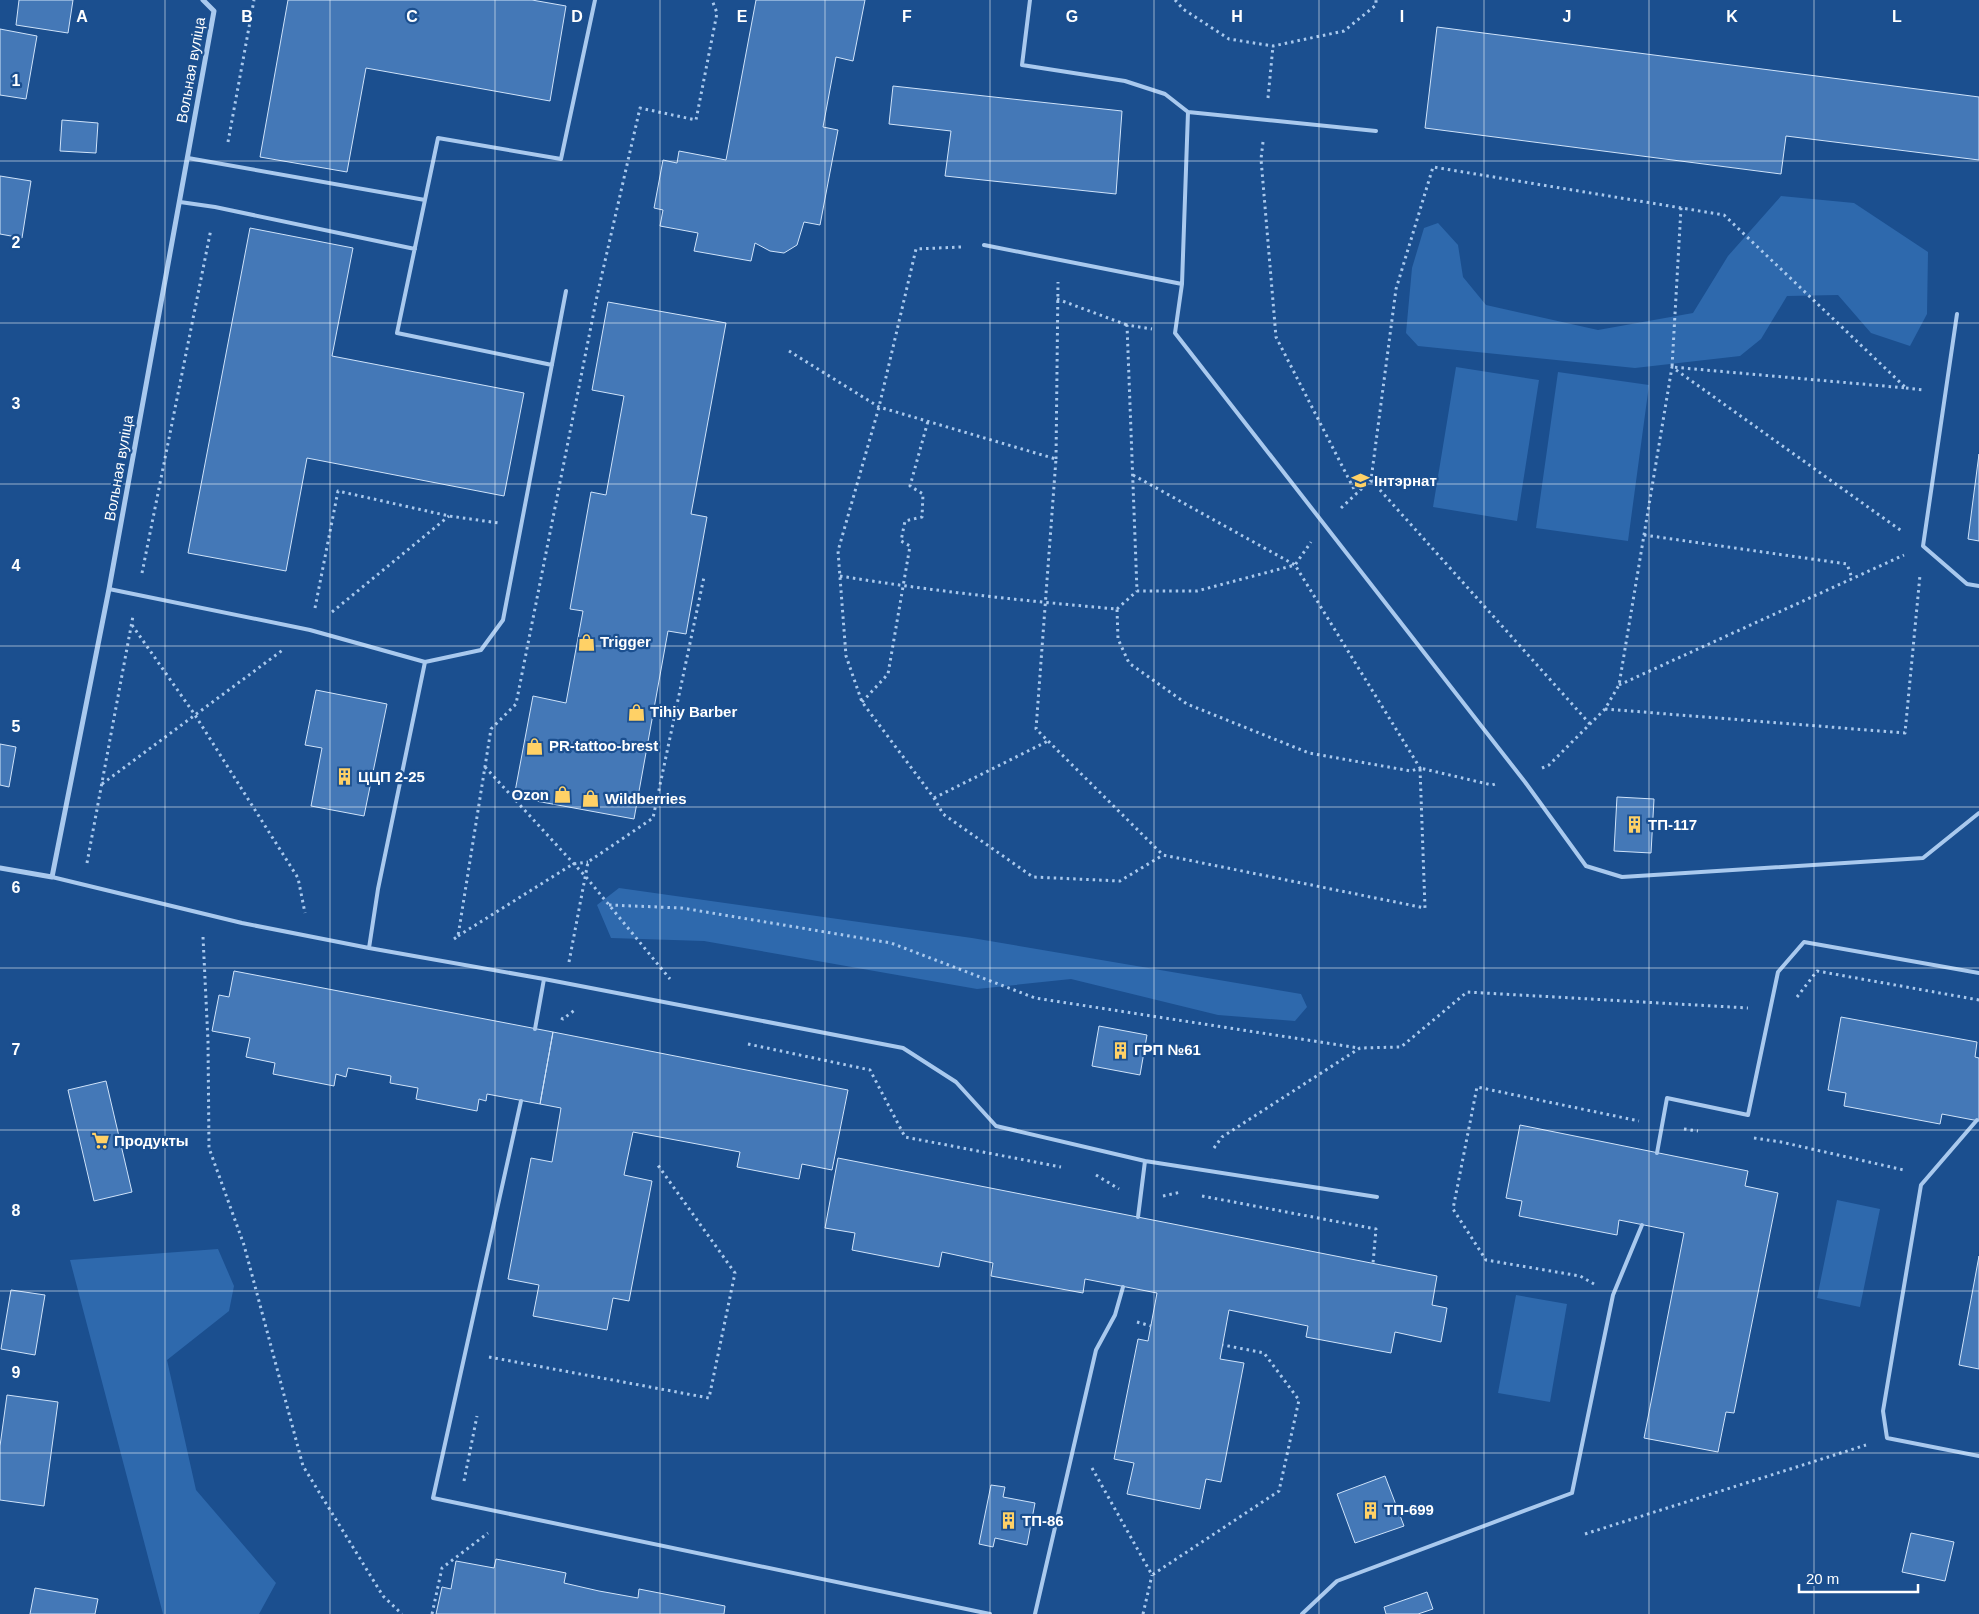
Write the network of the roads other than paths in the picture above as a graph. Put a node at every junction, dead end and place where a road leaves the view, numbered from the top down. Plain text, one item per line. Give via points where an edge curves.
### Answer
1 (203, 0) edge
2 (595, 0) edge
3 (1030, 0) edge
4 (1188, 112) junction
5 (1376, 131) dead end
6 (188, 158) junction
7 (425, 200) junction
8 (180, 202) junction
9 (984, 245) road end
10 (414, 249) junction
11 (1182, 284) junction
12 (566, 291) dead end
13 (1957, 314) dead end
14 (552, 365) junction
15 (1979, 586) edge
16 (109, 589) junction
17 (426, 662) junction
18 (1979, 813) edge
19 (0, 868) edge
20 (52, 877) junction
21 (369, 948) junction
22 (1979, 973) edge
23 (544, 979) junction
24 (535, 1029) dead end
25 (522, 1101) dead end
26 (1977, 1120) dead end
27 (1657, 1153) dead end
28 (1145, 1161) junction
29 (1377, 1197) dead end
30 (1138, 1217) dead end
31 (1642, 1225) dead end
32 (1123, 1287) dead end
33 (1979, 1456) edge
34 (990, 1614) edge
35 (1035, 1614) edge
36 (1302, 1614) edge

1 - 6 street, Вольная вуліца via 214,11
2 - 7 lane via 561,159 438,138
3 - 4 lane via 1022,65 1125,81 1165,94
4 - 5 lane
4 - 11 lane
6 - 7 lane
6 - 8 street, Вольная вуліца
7 - 10 lane
8 - 10 lane
8 - 16 street, Вольная вуліца
9 - 11 lane
10 - 14 lane via 397,332
11 - 18 lane via 1175,333 1520,775 1586,866 1622,877 1923,858
12 - 14 lane
13 - 15 lane via 1923,546 1968,584
14 - 17 lane via 503,620 481,650
16 - 17 lane via 310,630
16 - 20 street, Вольная вуліца
17 - 21 lane via 378,889
19 - 20 street
20 - 21 lane via 198,913
21 - 23 lane
22 - 27 lane via 1804,942 1778,972 1748,1115 1668,1098
23 - 24 lane
23 - 28 lane via 903,1048 956,1082 996,1126
25 - 34 lane via 433,1498
26 - 33 lane via 1921,1185 1883,1411 1888,1438
28 - 29 lane
28 - 30 lane
31 - 36 lane via 1613,1295 1572,1494 1338,1581
32 - 35 lane via 1115,1315 1096,1350

